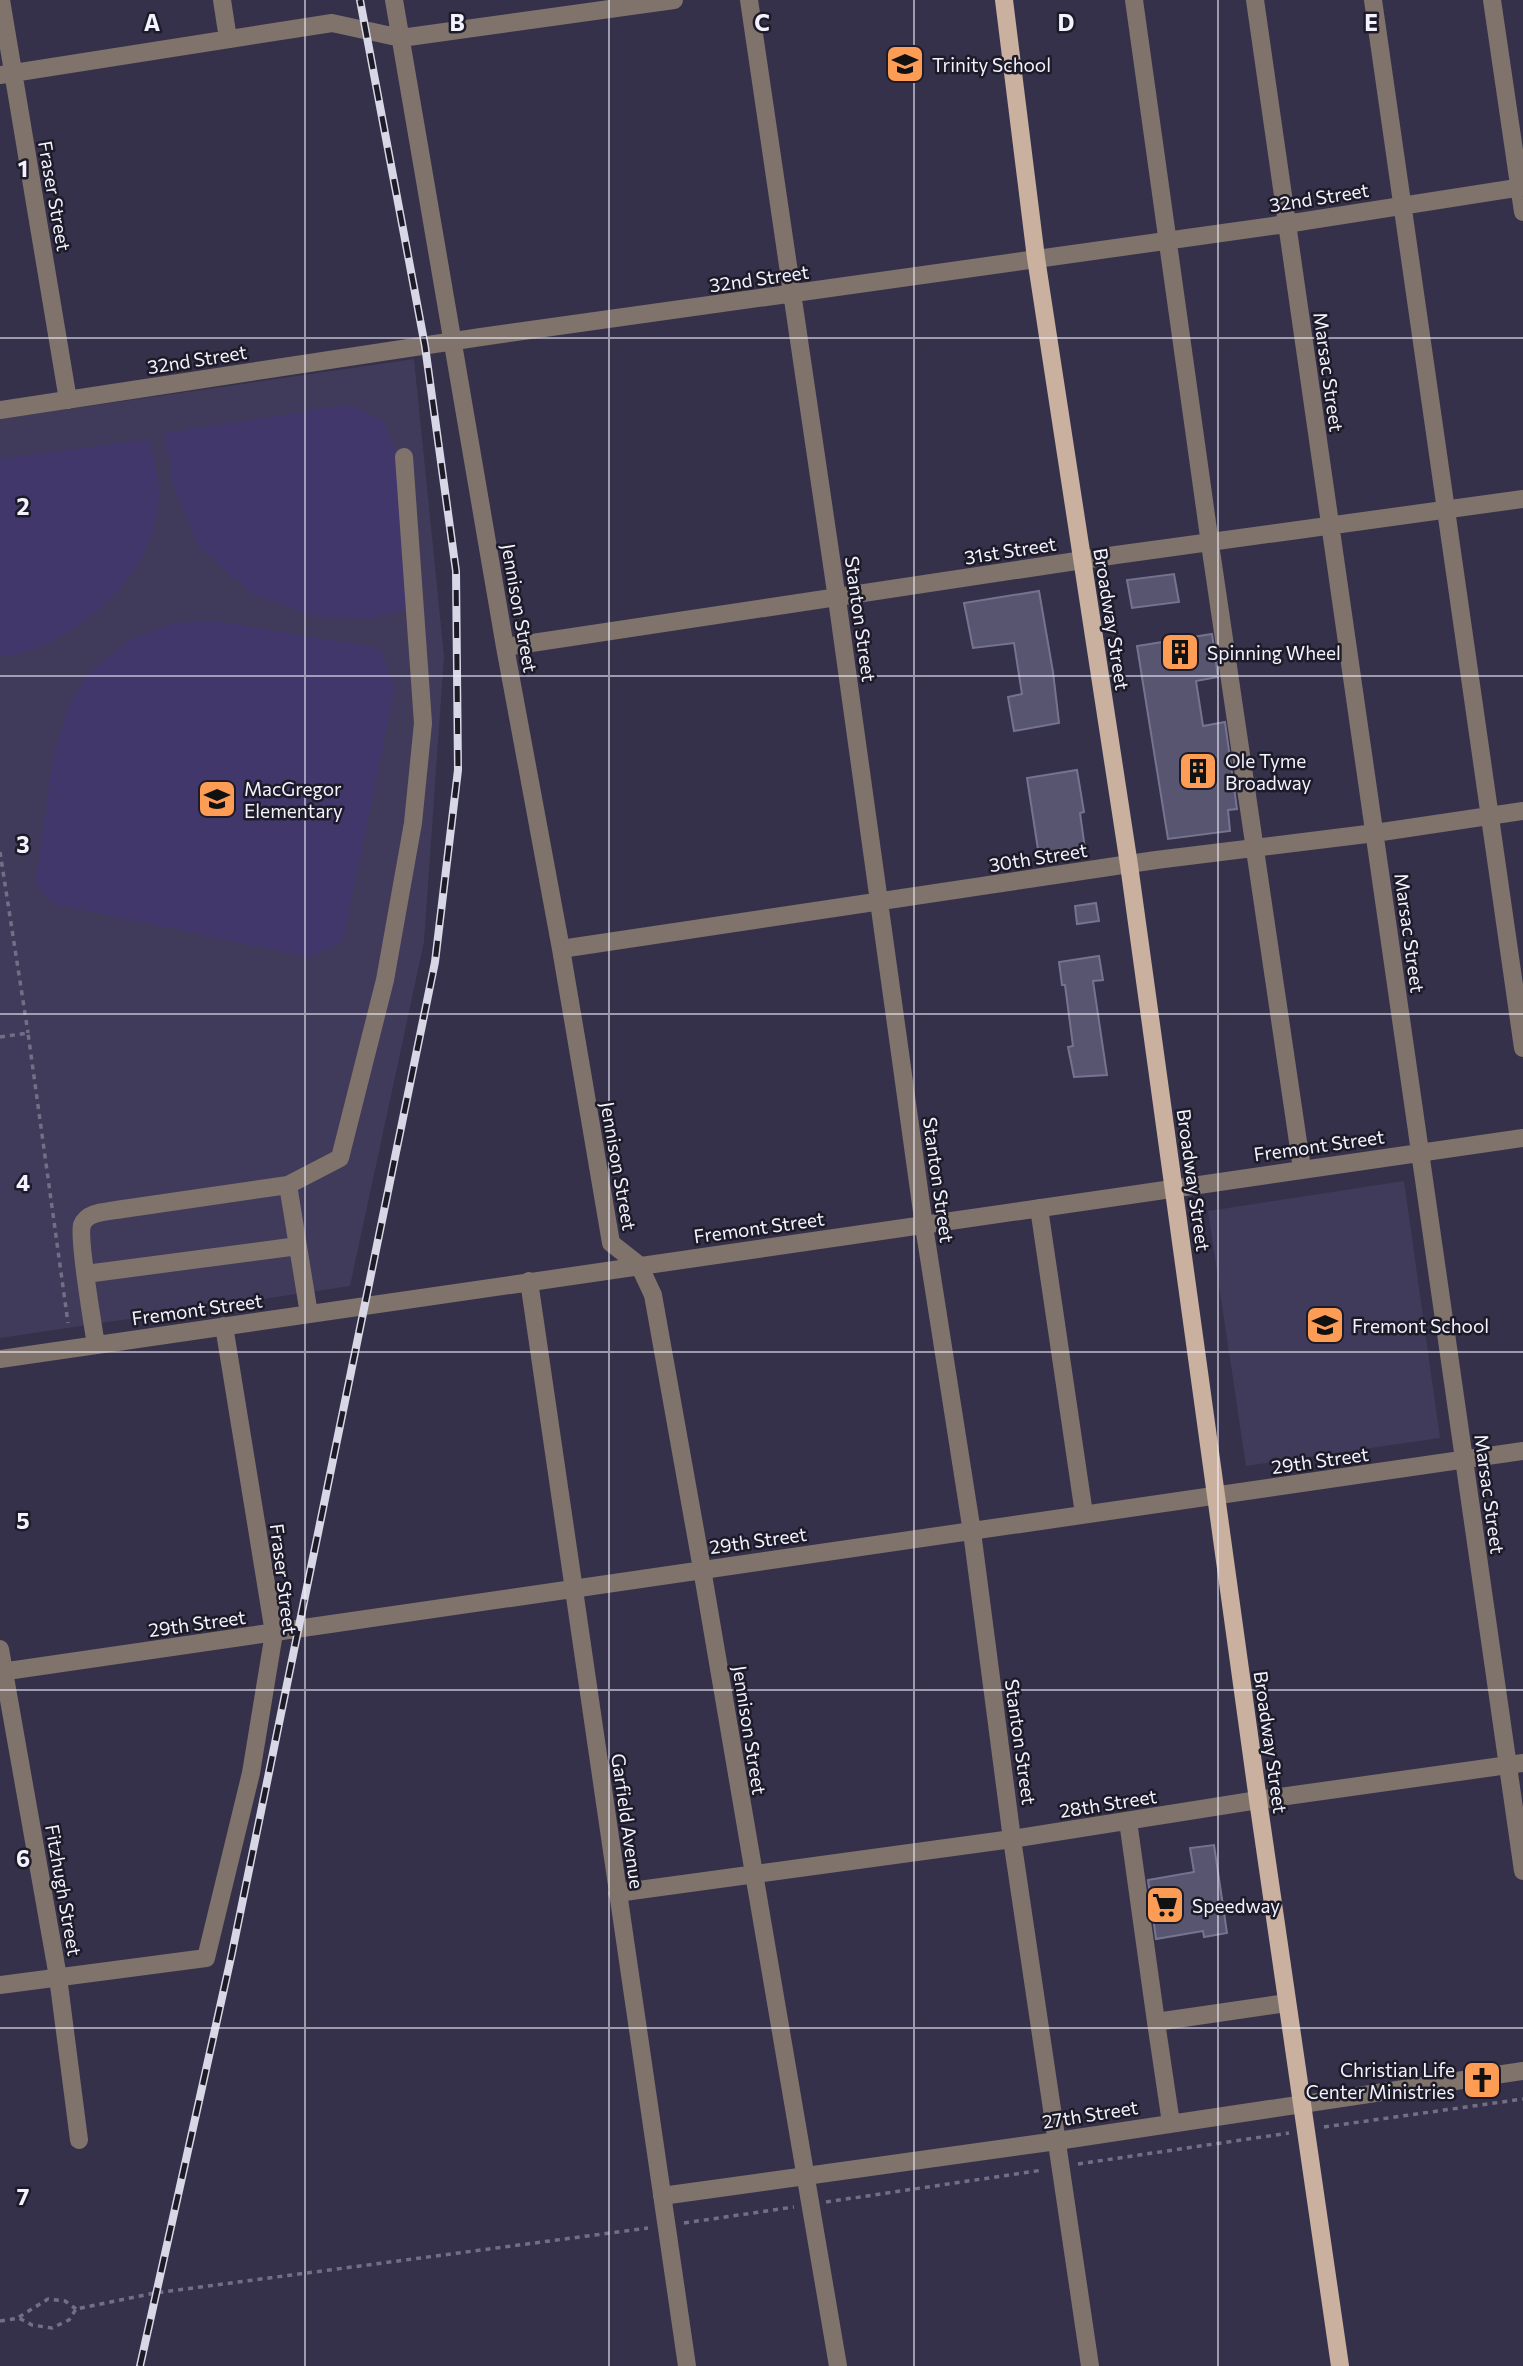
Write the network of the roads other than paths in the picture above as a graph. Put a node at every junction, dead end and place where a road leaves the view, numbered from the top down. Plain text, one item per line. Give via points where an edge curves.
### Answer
1 (1, 0) edge
2 (222, 0) edge
3 (394, 0) edge
4 (674, 0) edge
5 (749, 0) edge
6 (1004, 0) edge
7 (1134, 0) edge
8 (1255, 0) edge
9 (1373, 0) edge
10 (1492, 0) edge
11 (401, 38) junction
12 (228, 39) junction
13 (7, 74) edge
14 (1521, 187) edge
15 (1402, 205) junction
16 (1523, 212) edge
17 (1286, 223) junction
18 (1167, 240) junction
19 (1036, 258) junction
20 (792, 294) junction
21 (454, 341) junction
22 (68, 400) junction
23 (0, 410) edge
24 (404, 457) dead end
25 (1523, 499) edge
26 (1447, 510) junction
27 (1330, 527) junction
28 (1210, 544) junction
29 (1081, 561) junction
30 (837, 598) junction
31 (505, 647) junction
32 (1523, 811) edge
33 (1490, 816) junction
34 (1375, 833) junction
35 (1256, 848) junction
36 (1129, 864) junction
37 (880, 902) junction
38 (561, 949) junction
39 (1523, 1048) edge
40 (1523, 1138) edge
41 (1420, 1153) junction
42 (1302, 1169) junction
43 (288, 1185) junction
44 (1173, 1188) junction
45 (1039, 1208) junction
46 (924, 1226) junction
47 (298, 1246) junction
48 (639, 1265) junction
49 (86, 1274) junction
50 (529, 1281) junction
51 (309, 1314) junction
52 (224, 1326) junction
53 (96, 1345) junction
54 (0, 1359) edge
55 (1523, 1451) edge
56 (1464, 1461) junction
57 (1217, 1496) junction
58 (1084, 1514) junction
59 (972, 1532) junction
60 (702, 1569) junction
61 (575, 1589) junction
62 (274, 1633) junction
63 (0, 1649) edge
64 (2, 1672) edge
65 (1516, 1765) edge
66 (1258, 1800) junction
67 (1128, 1821) junction
68 (1012, 1839) junction
69 (1523, 1871) edge
70 (753, 1875) junction
71 (617, 1893) junction
72 (58, 1977) junction
73 (0, 1984) edge
74 (1287, 2003) junction
75 (1156, 2022) junction
76 (1523, 2071) edge
77 (1302, 2104) junction
78 (1171, 2123) junction
79 (79, 2140) dead end
80 (1057, 2141) junction
81 (804, 2177) junction
82 (662, 2196) junction
83 (687, 2366) edge
84 (838, 2366) edge
85 (1090, 2366) edge
86 (1340, 2366) edge

1 - 13 street, Fraser Street
2 - 12 street
3 - 11 street, Jennison Street
4 - 11 street
5 - 20 street, Stanton Street
6 - 19 main road, Broadway Street
7 - 18 street
8 - 17 street, Marsac Street
9 - 15 street
10 - 14 street
11 - 12 street via 331,23
11 - 21 street, Jennison Street
12 - 13 street
13 - 22 street, Fraser Street
14 - 15 street, 32nd Street
14 - 16 street
15 - 17 street, 32nd Street
15 - 26 street
17 - 18 street, 32nd Street
17 - 27 street, Marsac Street
18 - 19 street, 32nd Street
18 - 28 street
19 - 20 street, 32nd Street
19 - 29 main road, Broadway Street
20 - 21 street, 32nd Street
20 - 30 street, Stanton Street
21 - 22 street, 32nd Street
21 - 31 street, Jennison Street
22 - 23 street, 32nd Street
24 - 43 street via 423,723 413,823 385,979 340,1158
25 - 26 street, 31st Street
26 - 27 street, 31st Street
26 - 33 street
27 - 28 street, 31st Street
27 - 34 street, Marsac Street
28 - 29 street, 31st Street
28 - 35 street
29 - 30 street, 31st Street
29 - 36 main road, Broadway Street
30 - 31 street, 31st Street
30 - 37 street, Stanton Street
31 - 38 street, Jennison Street
32 - 33 street, 30th Street
33 - 34 street, 30th Street
33 - 39 street
34 - 35 street, 30th Street
34 - 41 street, Marsac Street
35 - 36 street, 30th Street
35 - 42 street
36 - 37 street, 30th Street
36 - 44 main road, Broadway Street
37 - 38 street, 30th Street
37 - 46 street, Stanton Street
38 - 48 street, Jennison Street via 611,1243
40 - 41 street, Fremont Street
41 - 42 street, Fremont Street
41 - 56 street, Marsac Street
42 - 44 street, Fremont Street
43 - 47 street
43 - 49 street via 95,1214 82,1225
44 - 45 street, Fremont Street
44 - 57 main road, Broadway Street
45 - 46 street, Fremont Street
45 - 58 street
46 - 48 street, Fremont Street
46 - 59 street, Stanton Street
47 - 49 street
47 - 51 street
48 - 50 street, Fremont Street
48 - 60 street, Jennison Street via 653,1295
49 - 53 street
50 - 51 street, Fremont Street
50 - 61 street, Garfield Avenue
51 - 52 street, Fremont Street
52 - 53 street, Fremont Street
52 - 62 street, Fraser Street
53 - 54 street, Fremont Street
55 - 56 street, 29th Street
56 - 57 street, 29th Street
56 - 65 street, Marsac Street
57 - 58 street, 29th Street
57 - 66 main road, Broadway Street
58 - 59 street, 29th Street
59 - 60 street, 29th Street
59 - 68 street, Stanton Street
60 - 61 street, 29th Street
60 - 70 street, Jennison Street
61 - 62 street, 29th Street
61 - 71 street, Garfield Avenue
62 - 64 street, 29th Street
62 - 72 street, Fraser Street via 251,1773 206,1958
63 - 64 street, Fitzhugh Street
64 - 72 street, Fitzhugh Street
65 - 66 street, 28th Street
65 - 69 street, Marsac Street
66 - 67 street, 28th Street
66 - 74 main road, Broadway Street
67 - 68 street, 28th Street
67 - 75 street
68 - 70 street, 28th Street
68 - 80 street, Stanton Street
70 - 71 street, 28th Street
70 - 81 street, Jennison Street
71 - 82 street, Garfield Avenue
72 - 73 street
72 - 79 street, Fitzhugh Street
74 - 75 street
74 - 77 main road, Broadway Street
75 - 78 street
76 - 77 street, 27th Street
77 - 78 street, 27th Street
77 - 86 main road, Broadway Street
78 - 80 street, 27th Street
80 - 81 street, 27th Street
80 - 85 street, Stanton Street
81 - 82 street, 27th Street
81 - 84 street, Jennison Street
82 - 83 street, Garfield Avenue

